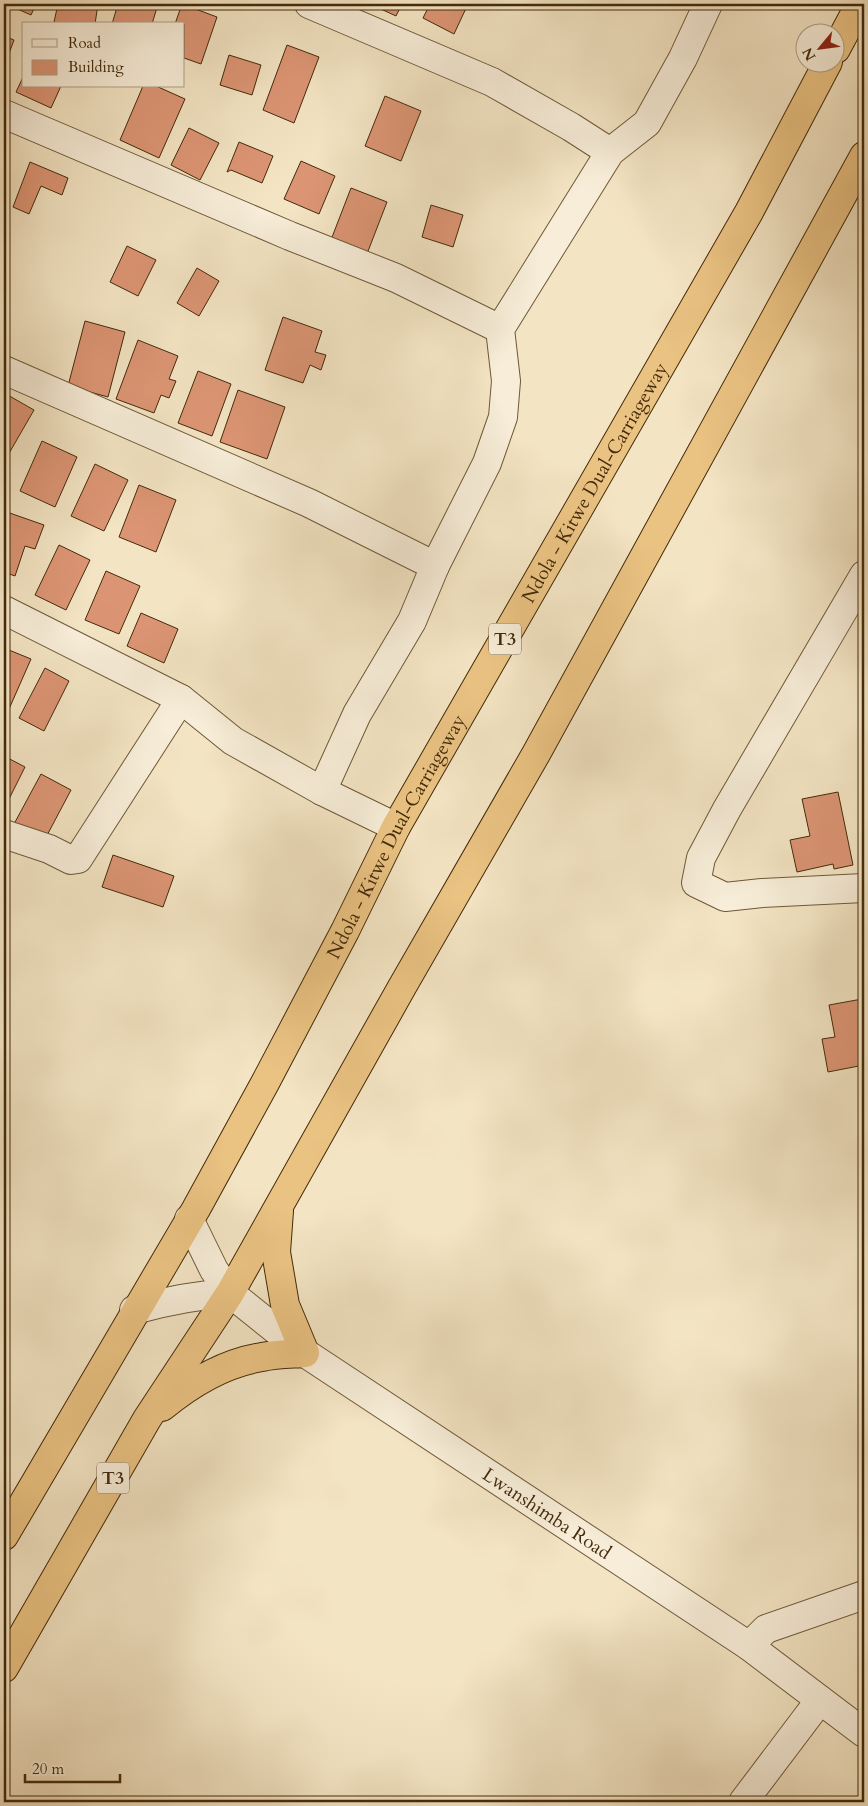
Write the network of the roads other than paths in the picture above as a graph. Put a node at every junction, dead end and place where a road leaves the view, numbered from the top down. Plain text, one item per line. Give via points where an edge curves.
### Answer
1 (309, 4) edge
2 (708, 4) edge
3 (860, 4) edge
4 (846, 30) edge
5 (823, 72) edge
6 (4, 114) edge
7 (610, 152) junction
8 (864, 156) edge
9 (500, 329) junction
10 (4, 370) edge
11 (435, 566) junction
12 (864, 575) edge
13 (4, 610) edge
14 (181, 699) junction
15 (322, 791) junction
16 (396, 827) junction
17 (4, 834) edge
18 (864, 888) edge
19 (280, 1202) junction
20 (189, 1219) junction
21 (230, 1294) junction
22 (134, 1310) junction
23 (305, 1353) junction
24 (147, 1419) junction
25 (4, 1536) edge
26 (864, 1595) edge
27 (749, 1646) junction
28 (4, 1668) edge
29 (820, 1700) junction
30 (864, 1733) edge
31 (743, 1802) edge

1 - 7 street via 492,82
2 - 7 street via 683,58 647,122
3 - 4 highway
5 - 16 highway, Ndola - Kitwe Dual-Carriageway / T3 via 745,221
6 - 9 street via 396,278
7 - 9 street
8 - 19 highway, T3 via 536,754
9 - 11 street via 506,381 503,417 487,462
10 - 11 street via 309,503
11 - 15 street via 412,622 357,714
12 - 18 street via 718,826 701,858 696,883 725,897
13 - 14 street
14 - 15 street via 233,741
14 - 17 street via 78,860
15 - 16 street
16 - 20 highway, Ndola - Kitwe Dual-Carriageway / T3 via 270,1074
19 - 21 highway, T3
19 - 23 highway via 276,1252 285,1305
20 - 21 street, Lwanshimba Road via 214,1270
20 - 22 highway, T3
21 - 22 street via 202,1294
21 - 23 street, Lwanshimba Road
21 - 24 highway, T3
22 - 25 highway, T3
23 - 24 highway via 261,1357 220,1369 182,1391
23 - 27 street, Lwanshimba Road
24 - 28 highway, T3
26 - 27 street via 766,1629
27 - 29 street, Lwanshimba Road
29 - 30 street, Lwanshimba Road
29 - 31 street

